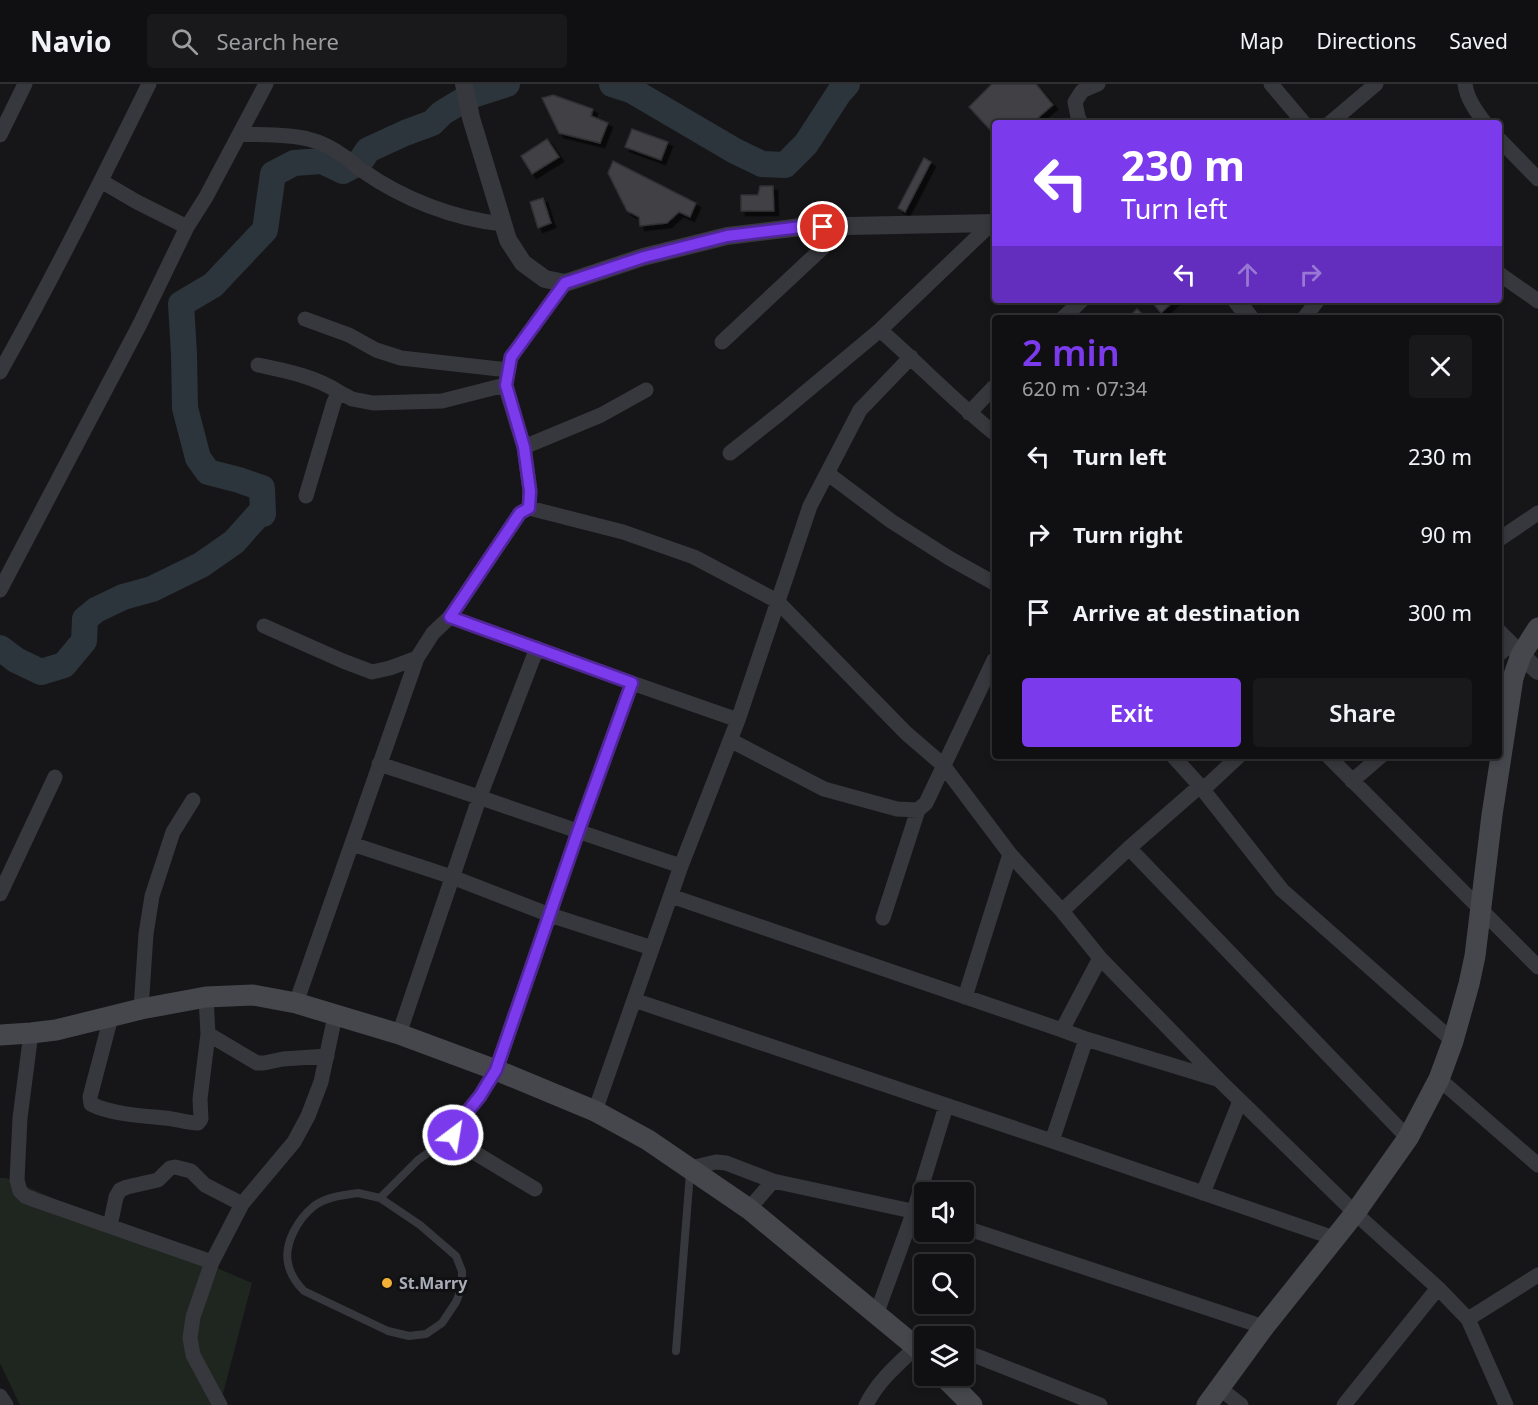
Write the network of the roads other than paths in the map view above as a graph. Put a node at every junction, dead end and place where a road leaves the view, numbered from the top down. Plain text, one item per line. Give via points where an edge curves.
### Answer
1 (25, 84) edge
2 (148, 84) edge
3 (267, 84) edge
4 (465, 84) edge
5 (1098, 84) edge
6 (1271, 84) edge
7 (1376, 84) edge
8 (1465, 84) edge
9 (1080, 120) edge
10 (1301, 120) edge
11 (1334, 120) edge
12 (1483, 120) edge
13 (0, 135) edge
14 (240, 135) junction
15 (1502, 142) edge
16 (1538, 179) edge
17 (101, 181) junction
18 (992, 223) edge
19 (503, 224) junction
20 (992, 224) edge
21 (187, 227) junction
22 (845, 227) junction
23 (1502, 276) edge
24 (565, 283) junction
25 (1538, 301) edge
26 (1079, 303) edge
27 (1238, 303) edge
28 (1316, 303) edge
29 (1066, 315) edge
30 (1248, 315) edge
31 (1306, 315) edge
32 (305, 319) dead end
33 (880, 330) junction
34 (723, 342) dead end
35 (911, 357) junction
36 (258, 365) dead end
37 (0, 372) edge
38 (507, 378) junction
39 (992, 389) edge
40 (646, 390) dead end
41 (339, 392) junction
42 (969, 413) junction
43 (992, 431) edge
44 (524, 447) junction
45 (730, 453) dead end
46 (827, 473) junction
47 (306, 495) dead end
48 (529, 508) junction
49 (1538, 513) edge
50 (1502, 537) edge
51 (992, 583) edge
52 (0, 590) edge
53 (777, 601) junction
54 (450, 617) junction
55 (264, 626) dead end
56 (1538, 628) edge
57 (1507, 646) edge
58 (537, 648) junction
59 (417, 658) junction
60 (992, 664) edge
61 (1538, 671) edge
62 (632, 683) junction
63 (738, 720) junction
64 (730, 740) junction
65 (1502, 743) edge
66 (1176, 759) edge
67 (1236, 759) edge
68 (1331, 759) edge
69 (1378, 759) edge
70 (1500, 759) edge
71 (379, 764) junction
72 (944, 765) junction
73 (55, 777) dead end
74 (1352, 781) junction
75 (1200, 786) junction
76 (480, 796) junction
77 (193, 800) dead end
78 (918, 810) junction
79 (578, 832) junction
80 (352, 844) junction
81 (1129, 848) junction
82 (1010, 854) junction
83 (681, 866) junction
84 (452, 877) junction
85 (0, 894) edge
86 (671, 896) junction
87 (1062, 911) junction
88 (1481, 911) junction
89 (550, 915) junction
90 (883, 918) dead end
91 (652, 948) junction
92 (1100, 958) junction
93 (1538, 967) edge
94 (206, 997) junction
95 (965, 997) junction
96 (634, 1000) junction
97 (296, 1003) junction
98 (141, 1009) junction
99 (335, 1016) junction
100 (111, 1017) junction
101 (1062, 1030) junction
102 (31, 1034) junction
103 (208, 1034) junction
104 (399, 1034) junction
105 (0, 1035) edge
106 (1086, 1039) junction
107 (1453, 1041) junction
108 (327, 1056) junction
109 (496, 1070) junction
110 (1439, 1079) junction
111 (1219, 1080) junction
112 (1240, 1101) junction
113 (946, 1106) junction
114 (595, 1111) junction
115 (453, 1135) junction
116 (1408, 1138) junction
117 (1052, 1141) junction
118 (1538, 1166) edge
119 (690, 1168) junction
120 (773, 1180) junction
121 (927, 1182) edge
122 (534, 1189) dead end
123 (1203, 1193) junction
124 (380, 1198) junction
125 (242, 1203) junction
126 (749, 1209) junction
127 (914, 1211) edge
128 (1355, 1213) junction
129 (914, 1224) edge
130 (110, 1226) junction
131 (974, 1231) edge
132 (1334, 1239) junction
133 (212, 1262) junction
134 (1538, 1275) edge
135 (1438, 1288) junction
136 (876, 1314) junction
137 (1468, 1319) junction
138 (1264, 1327) junction
139 (914, 1344) edge
140 (676, 1351) dead end
141 (914, 1355) edge
142 (974, 1355) edge
143 (953, 1386) edge
144 (0, 1396) edge
145 (1213, 1396) edge
146 (6, 1405) edge
147 (220, 1405) edge
148 (866, 1405) edge
149 (972, 1405) edge
150 (1100, 1405) edge
151 (1241, 1405) edge
152 (1344, 1405) edge
153 (1506, 1405) edge

1 - 13 street
2 - 17 street
3 - 14 street
4 - 19 street via 471,118
5 - 9 street via 1082,91 1075,102
6 - 10 street
7 - 11 street
8 - 12 street
14 - 19 street via 307,138 325,144 413,200 460,216
14 - 21 street
15 - 16 street
17 - 21 street
17 - 37 street
18 - 22 street
19 - 24 street via 523,263 545,279
20 - 33 street
21 - 52 street
22 - 24 street via 801,227 727,236
22 - 34 street
23 - 25 street
24 - 38 street via 511,357
26 - 29 street
27 - 30 street
28 - 31 street
32 - 38 street via 401,358
33 - 35 street
33 - 45 street
35 - 42 street
35 - 46 street via 860,410
36 - 41 street via 296,373
38 - 41 street via 442,401 373,403
38 - 44 street
39 - 42 street
40 - 44 street via 601,415
41 - 47 street
42 - 43 street
44 - 48 street
46 - 51 street via 891,521
46 - 53 street via 810,506
48 - 53 street via 623,532 694,557
48 - 54 street via 520,513
49 - 50 street
53 - 63 street
53 - 72 street via 906,733
54 - 58 street
54 - 59 street via 433,633
55 - 59 street via 372,672
56 - 57 main road
57 - 61 street
57 - 65 main road via 1513,678
58 - 62 street
58 - 76 street
59 - 71 street
60 - 72 street
62 - 63 street
62 - 79 street
63 - 64 street
64 - 78 street via 824,789 897,809
64 - 83 street
66 - 75 street
67 - 75 street via 1209,784
68 - 74 street
69 - 74 street
70 - 88 main road
71 - 76 street
71 - 80 street
72 - 78 street via 926,803
72 - 82 street
73 - 85 street
74 - 88 street
75 - 81 street
75 - 107 street via 1282,890
76 - 79 street
76 - 84 street
77 - 98 street via 173,832 152,896
78 - 90 street
79 - 83 street
79 - 89 street
80 - 84 street
80 - 97 street
81 - 87 street
81 - 116 street
82 - 87 street
82 - 95 street
83 - 86 street
84 - 89 street
84 - 104 street
86 - 91 street
86 - 95 street
87 - 92 street
88 - 93 street
88 - 107 main road via 1469,984
89 - 91 street
89 - 109 street
91 - 96 street
92 - 101 street
92 - 111 street
94 - 97 main road via 254,995
94 - 98 main road
94 - 103 street
95 - 101 street
96 - 113 street
96 - 114 street
97 - 99 main road
98 - 100 main road
99 - 104 main road
99 - 108 street
100 - 102 main road
100 - 103 street via 89,1101 94,1106 138,1116 200,1121
101 - 106 street
102 - 105 main road
102 - 130 street via 20,1118 20,1191
103 - 108 street via 257,1063
104 - 109 main road
106 - 111 street
106 - 117 street
107 - 110 main road
108 - 125 street via 308,1116 294,1142
109 - 114 main road
109 - 115 street
110 - 116 main road
110 - 118 street
111 - 112 street
112 - 123 street
112 - 128 street
113 - 117 street
113 - 121 street
114 - 119 main road
115 - 122 street via 457,1142
115 - 124 lane via 418,1160
116 - 128 main road
117 - 123 street
119 - 120 street via 726,1163
119 - 126 main road
119 - 140 lane
120 - 126 street
120 - 127 street
123 - 132 street
124 - 124 lane via 456,1256 462,1271 462,1287 456,1302 442,1323 426,1334 409,1336 388,1331 304,1291 295,1282 288,1263 289,1242 298,1223 314,1206 358,1193
125 - 130 street via 205,1185 191,1171 175,1167 158,1180 120,1190
125 - 133 street
126 - 136 main road
128 - 132 main road
128 - 135 street
129 - 136 street
130 - 133 street
131 - 138 street
132 - 138 main road
133 - 147 street via 190,1338 193,1355
134 - 137 street
135 - 137 street
135 - 152 street
136 - 139 main road
137 - 153 street
138 - 145 main road
141 - 148 street via 883,1379
142 - 150 street
143 - 149 main road
144 - 146 street
145 - 151 street

